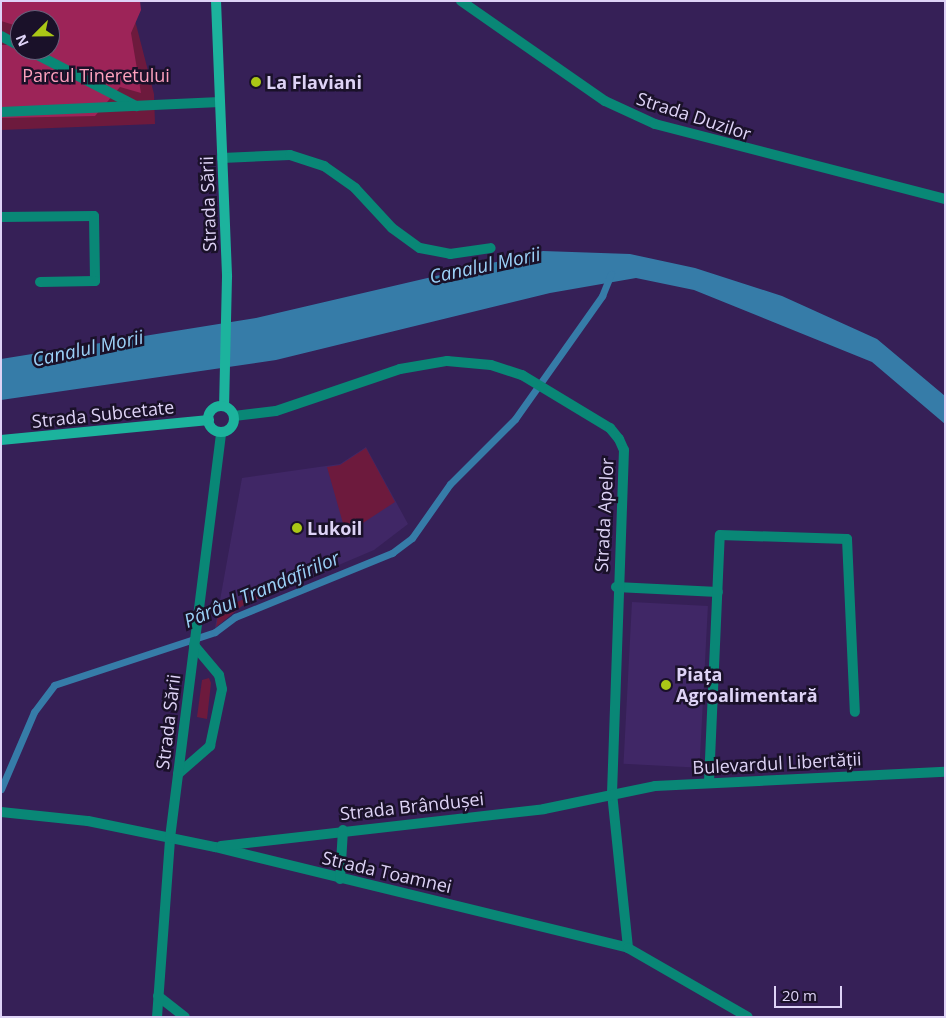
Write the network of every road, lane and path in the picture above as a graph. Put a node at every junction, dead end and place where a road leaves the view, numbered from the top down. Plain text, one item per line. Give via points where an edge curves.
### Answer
1 (216, 1) edge
2 (461, 1) edge
3 (47, 60) edge
4 (220, 102) junction
5 (137, 107) junction
6 (1, 112) edge
7 (222, 158) junction
8 (945, 199) edge
9 (1, 217) edge
10 (491, 248) dead end
11 (40, 282) dead end
12 (224, 406) junction
13 (234, 416) junction
14 (209, 420) junction
15 (221, 432) junction
16 (1, 440) edge
17 (616, 587) junction
18 (718, 592) junction
19 (193, 650) junction
20 (855, 712) dead end
21 (945, 772) edge
22 (178, 774) junction
23 (709, 782) junction
24 (612, 793) junction
25 (5, 811) edge
26 (343, 830) junction
27 (170, 838) junction
28 (215, 847) junction
29 (340, 879) junction
30 (628, 948) junction
31 (158, 996) junction
32 (156, 1017) edge
33 (185, 1017) edge
34 (748, 1017) edge

1 - 4 main road, Strada Sării
2 - 8 street, Strada Duzilor via 605,101 655,124
3 - 5 street
4 - 5 street
4 - 7 main road, Strada Sării
5 - 6 street
7 - 10 street via 290,155 324,166 355,188 392,228 420,248 450,254
7 - 12 main road, Strada Sării via 227,297
9 - 11 street via 94,216 95,281
12 - 13 main road
12 - 14 main road via 212,410
13 - 15 main road via 231,427
13 - 17 street, Strada Apelor via 276,411 400,369 447,361 491,365 522,375 610,428 624,450
14 - 15 main road
14 - 16 main road, Strada Subcetate
15 - 19 street, Strada Sării
17 - 18 street
17 - 24 street, Strada Apelor
18 - 20 street via 720,535 847,539
18 - 23 street
19 - 22 street, Strada Sării
19 - 22 street via 219,675 222,689 210,746
21 - 23 street, Bulevardul Libertății
22 - 27 street, Strada Sării
23 - 24 street, Bulevardul Libertății
24 - 26 street, Strada Brândușei via 544,809
24 - 30 street, Strada Apelor
25 - 27 street, Strada Toamnei via 88,821
26 - 28 street, Strada Brândușei
26 - 29 street
27 - 28 street, Strada Toamnei
27 - 31 street, Strada Sării
28 - 29 street, Strada Toamnei
29 - 30 street, Strada Toamnei
30 - 34 street, Strada Toamnei
31 - 32 street, Strada Sării
31 - 33 street

